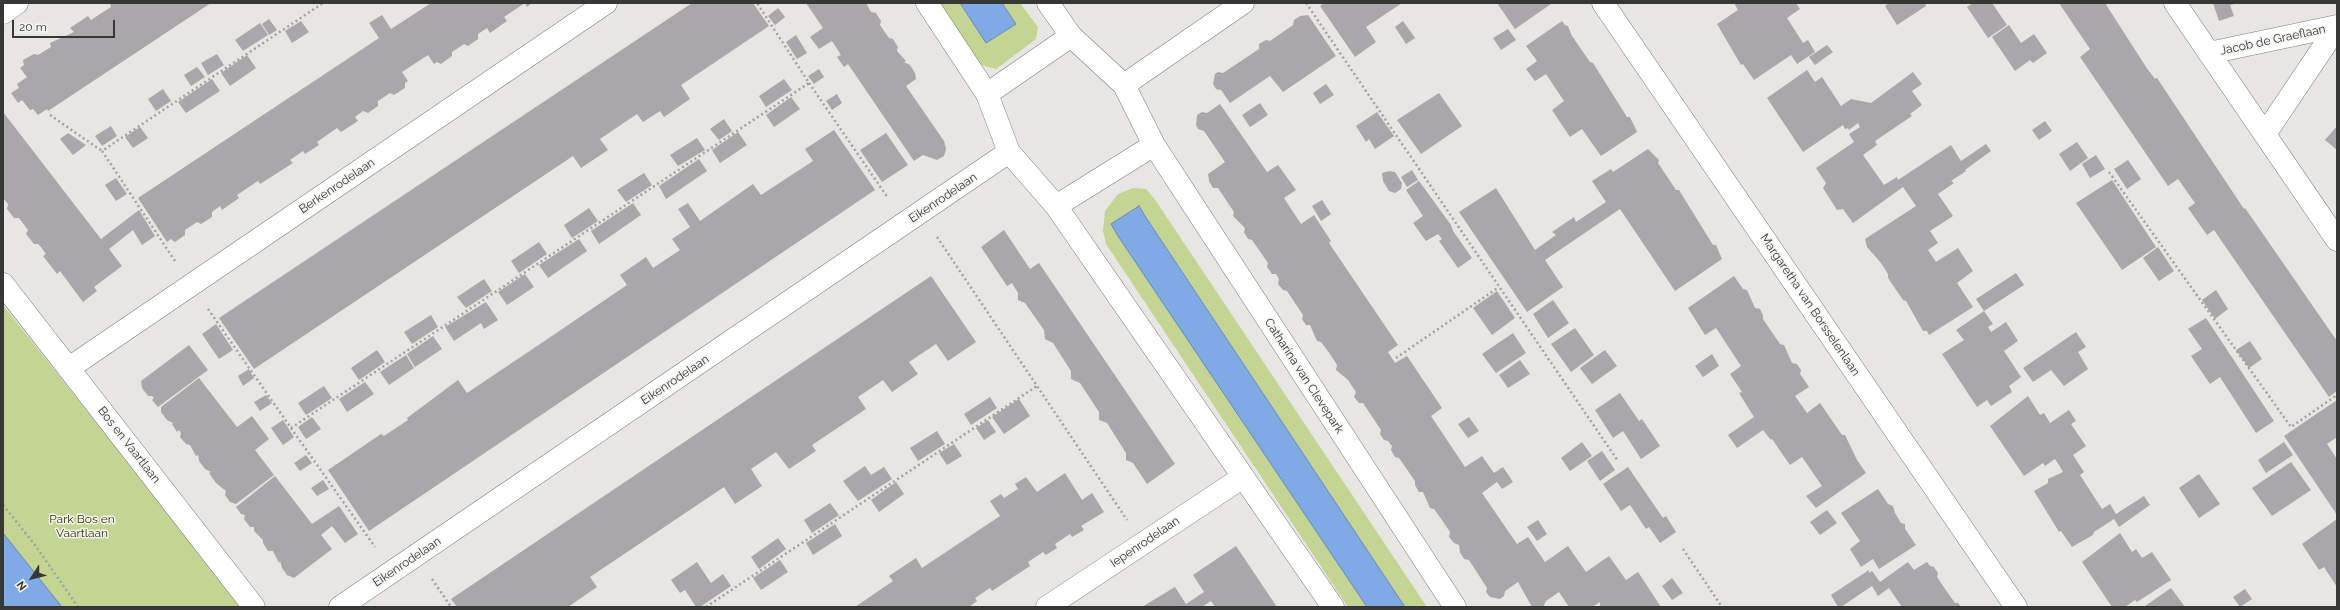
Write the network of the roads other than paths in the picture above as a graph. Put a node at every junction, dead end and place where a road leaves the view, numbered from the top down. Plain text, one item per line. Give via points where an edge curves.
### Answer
1 (17, 3) edge
2 (606, 3) edge
3 (927, 3) edge
4 (1048, 3) edge
5 (1243, 3) edge
6 (1603, 3) edge
7 (2175, 3) edge
8 (3, 13) edge
9 (2337, 26) edge
10 (1071, 36) junction
11 (2210, 54) junction
12 (1124, 85) junction
13 (987, 94) junction
14 (2265, 134) junction
15 (1154, 145) junction
16 (1009, 152) junction
17 (1056, 206) junction
18 (2337, 240) edge
19 (3, 284) edge
20 (69, 368) junction
21 (1243, 477) junction
22 (254, 607) edge
23 (340, 607) edge
24 (1047, 607) edge
25 (1333, 607) edge
26 (1455, 607) edge
27 (2016, 607) edge

1 - 8 street
2 - 20 street, Berkenrodelaan
3 - 13 street
4 - 10 street
5 - 12 street
6 - 27 street, Margaretha van Borsselenlaan
7 - 11 street, Jacob de Graeflaan
9 - 11 street, Jacob de Graeflaan
9 - 14 street, Jacob de Graeflaan
10 - 12 street
10 - 13 street
11 - 14 street, Jacob de Graeflaan
12 - 15 street, Catharina van Clevepark
13 - 16 street
14 - 18 street, Jacob de Graeflaan
15 - 17 street
15 - 26 street, Catharina van Clevepark
16 - 17 street
16 - 23 street, Eikenrodelaan
17 - 21 street
19 - 20 street, Bos en Vaartlaan
20 - 22 street, Bos en Vaartlaan
21 - 24 street, Iepenrodelaan
21 - 25 street

